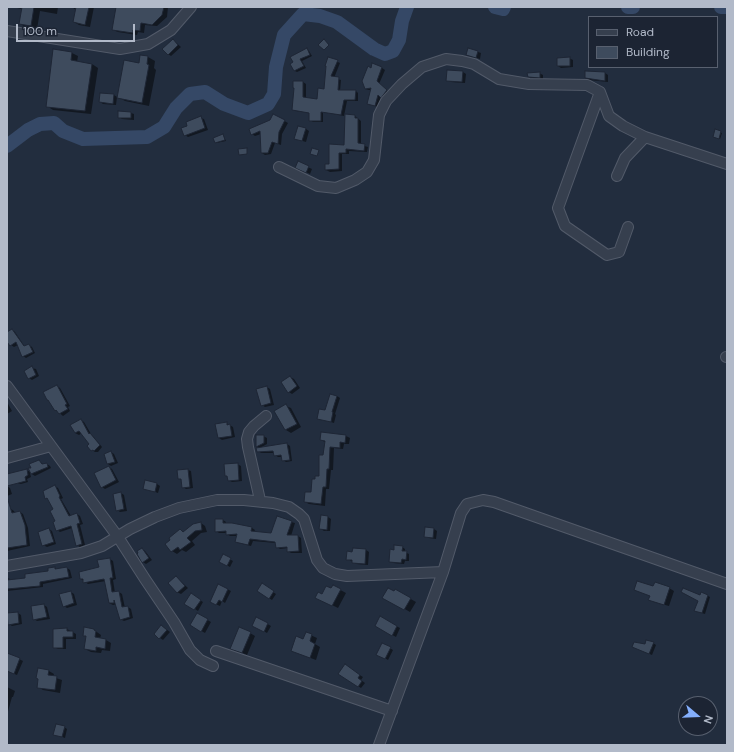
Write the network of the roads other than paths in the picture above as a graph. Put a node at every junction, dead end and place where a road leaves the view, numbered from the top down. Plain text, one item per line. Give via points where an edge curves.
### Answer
1 (191, 7) edge
2 (7, 31) edge
3 (600, 92) junction
4 (645, 137) junction
5 (727, 164) edge
6 (279, 168) dead end
7 (617, 176) dead end
8 (628, 227) dead end
9 (7, 386) edge
10 (266, 416) dead end
11 (51, 446) junction
12 (7, 458) edge
13 (260, 500) junction
14 (118, 537) junction
15 (7, 566) edge
16 (443, 572) junction
17 (727, 584) edge
18 (216, 651) dead end
19 (213, 666) dead end
20 (392, 711) junction
21 (379, 745) edge

1 - 2 street via 171,30 148,44 120,49
3 - 4 street via 609,116
3 - 6 street via 587,85 529,84 498,79 474,64 446,59 422,67 386,101 380,115 374,160 367,172 355,180 336,188 318,186
3 - 8 street via 558,208 565,226 607,256 619,252
4 - 5 street
4 - 7 street via 625,158
9 - 11 street
10 - 13 street via 249,432 247,439
11 - 12 street
11 - 14 street
13 - 14 street via 217,500 179,508 148,520
13 - 16 street via 289,507 299,514 304,519 317,560 323,568 335,574 347,576
14 - 15 street via 81,553
14 - 19 street via 190,650 200,660
16 - 17 street via 461,514 467,504 483,500
16 - 20 street
18 - 20 street
20 - 21 street

